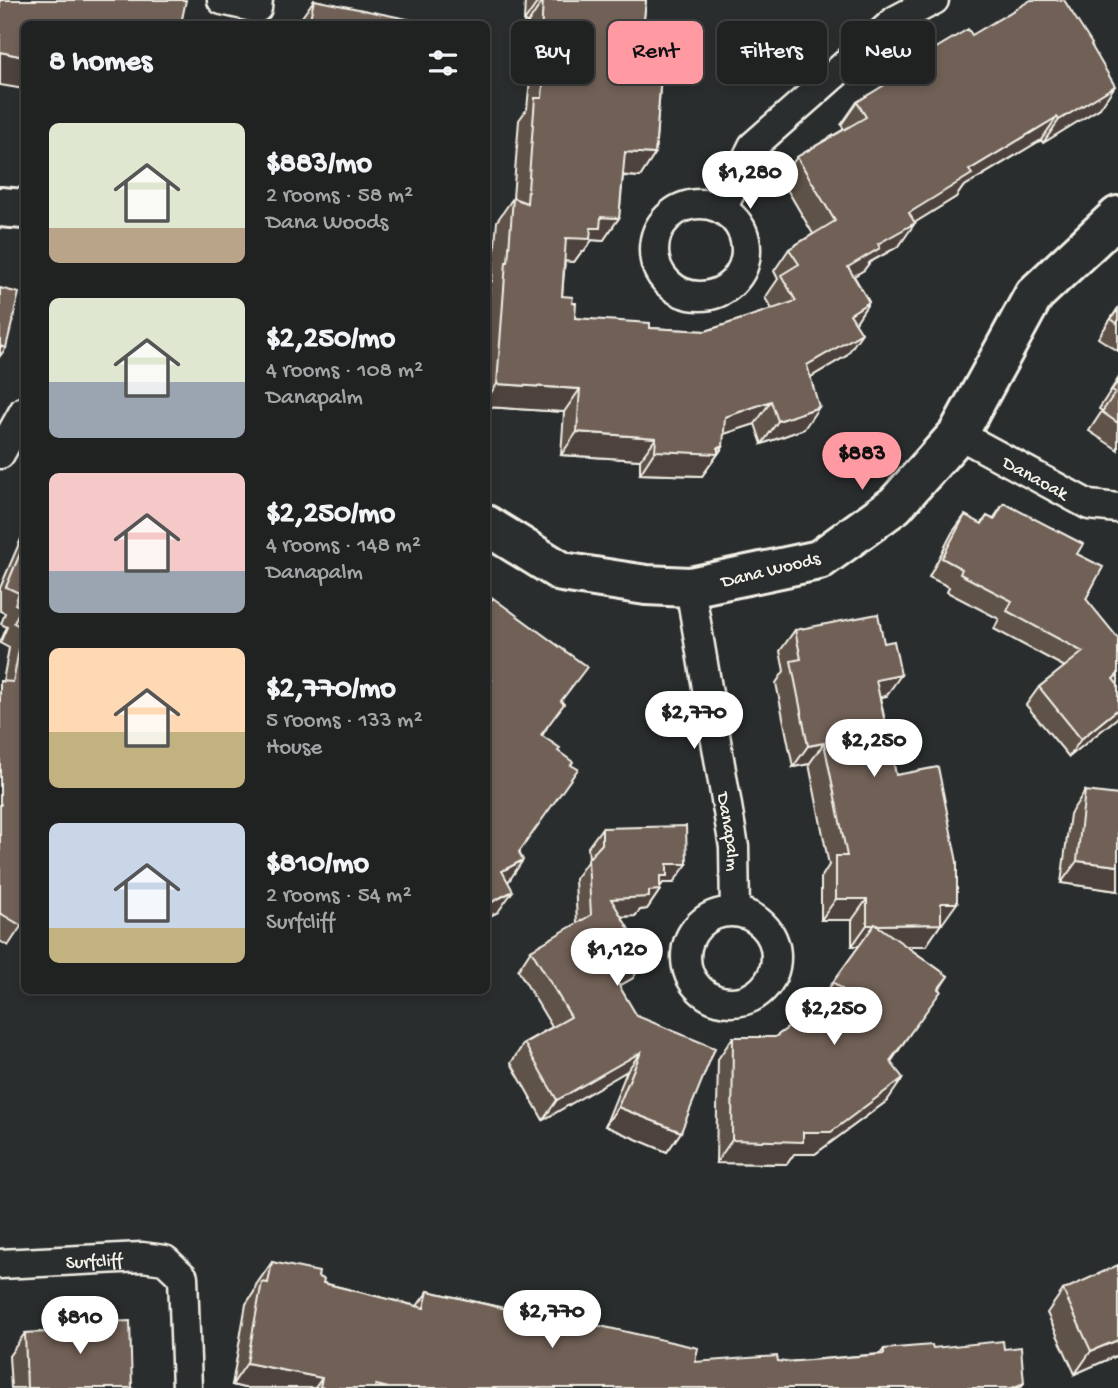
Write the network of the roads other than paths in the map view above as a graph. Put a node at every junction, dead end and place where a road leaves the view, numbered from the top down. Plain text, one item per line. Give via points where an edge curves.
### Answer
1 (222, 0) edge
2 (934, 0) edge
3 (257, 4) edge
4 (0, 207) edge
5 (21, 209) edge
6 (722, 209) dead end
7 (1118, 216) edge
8 (21, 416) edge
9 (958, 434) junction
10 (0, 454) edge
11 (1118, 508) edge
12 (490, 527) edge
13 (690, 587) junction
14 (735, 912) dead end
15 (0, 1264) edge
16 (187, 1388) edge

1 - 3 street
2 - 6 street via 896,20 752,146
4 - 5 street
7 - 9 street, Dana Woods via 1034,295
8 - 10 street
9 - 11 street, Danaoak via 1089,505
9 - 13 street, Dana Woods via 895,505 819,559
12 - 13 street, Dana Woods via 562,572
13 - 14 street, Danapalm via 734,847
15 - 16 street, Surfcliff via 142,1257 165,1260 183,1276

